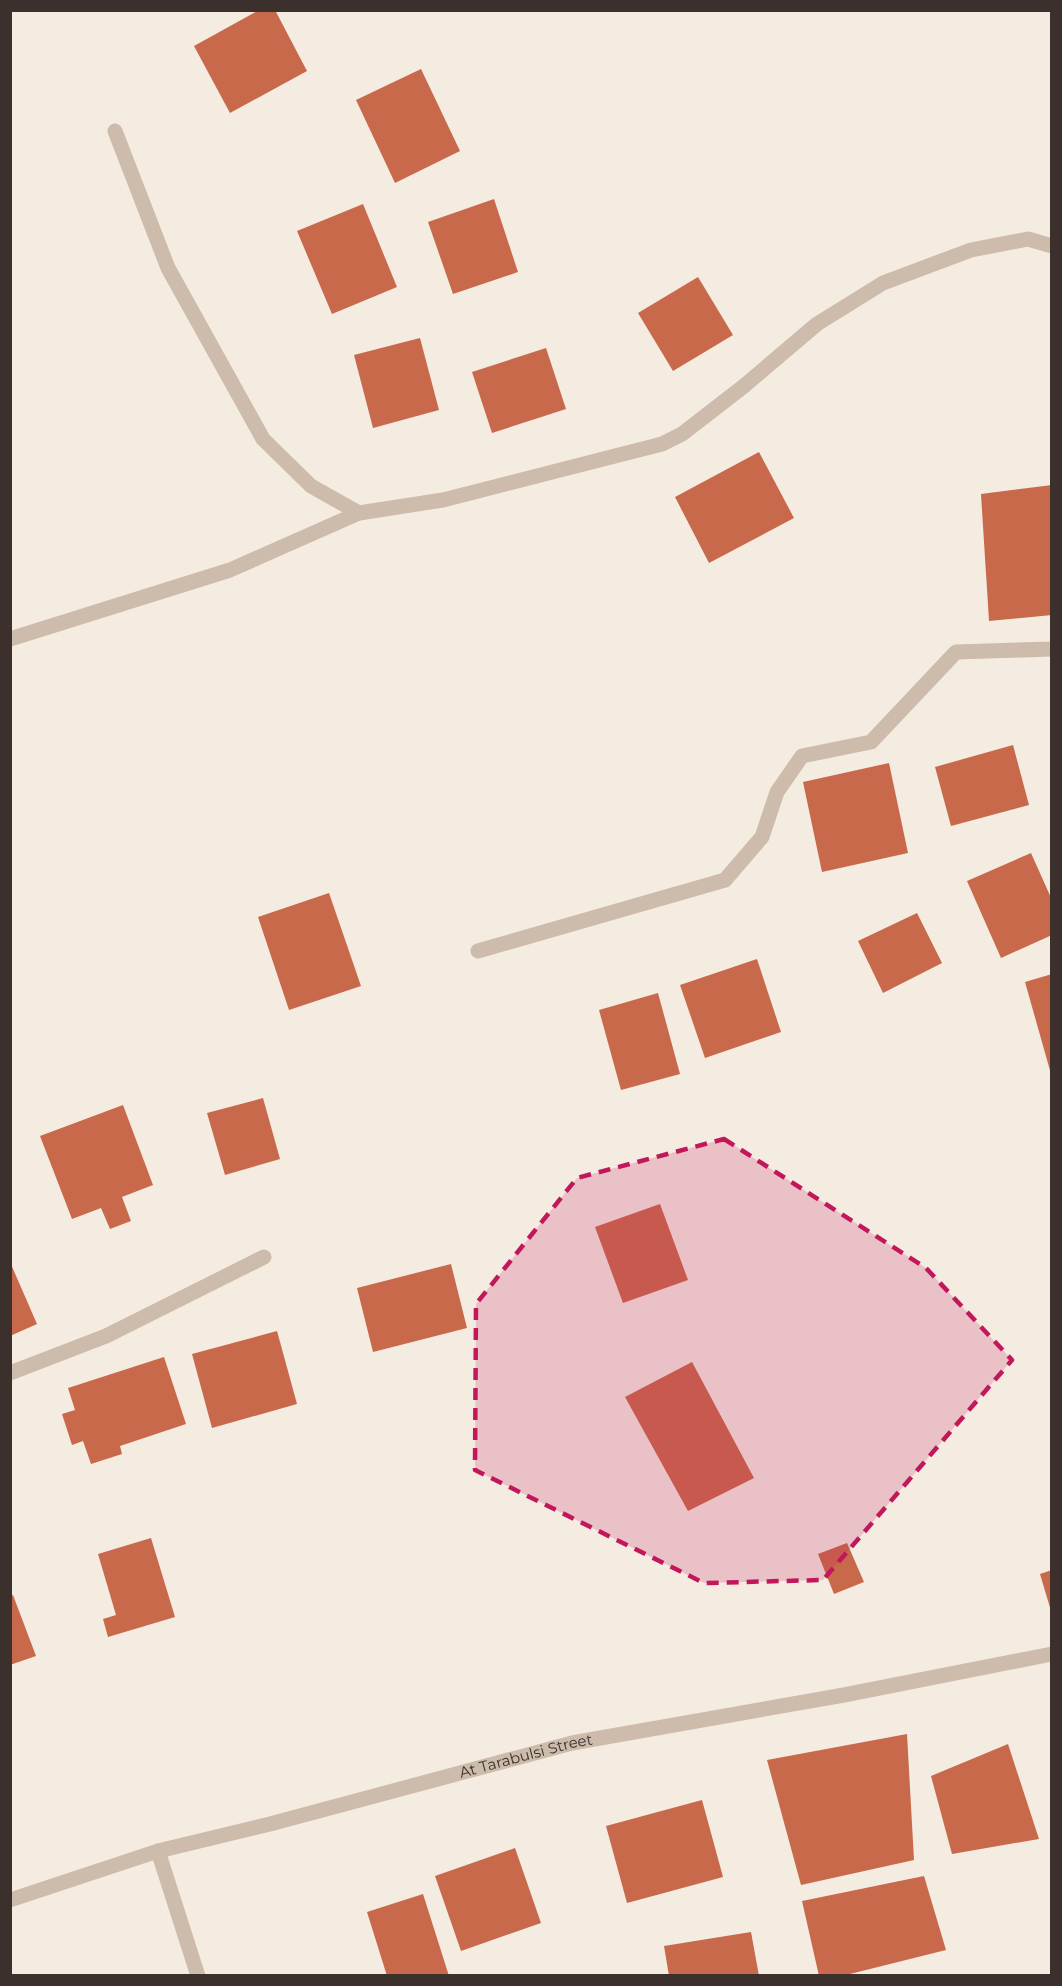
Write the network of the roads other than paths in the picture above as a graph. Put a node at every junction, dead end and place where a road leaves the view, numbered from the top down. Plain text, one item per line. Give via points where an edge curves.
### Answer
1 (115, 131) dead end
2 (1052, 246) edge
3 (359, 513) junction
4 (10, 639) edge
5 (1052, 648) edge
6 (478, 951) dead end
7 (264, 1257) dead end
8 (10, 1373) edge
9 (1052, 1654) edge
10 (158, 1851) junction
11 (10, 1900) edge
12 (198, 1976) edge

1 - 3 street via 168,268 263,439 311,486
2 - 3 street via 1028,239 971,250 883,283 817,324 744,386 662,444 443,500
3 - 4 street via 230,570
5 - 6 street via 956,652 871,742 802,756 777,792 762,837 725,880
7 - 8 street via 106,1336
9 - 10 street, At Tarabulsi Street via 572,1743
10 - 11 street, At Tarabulsi Street
10 - 12 street

